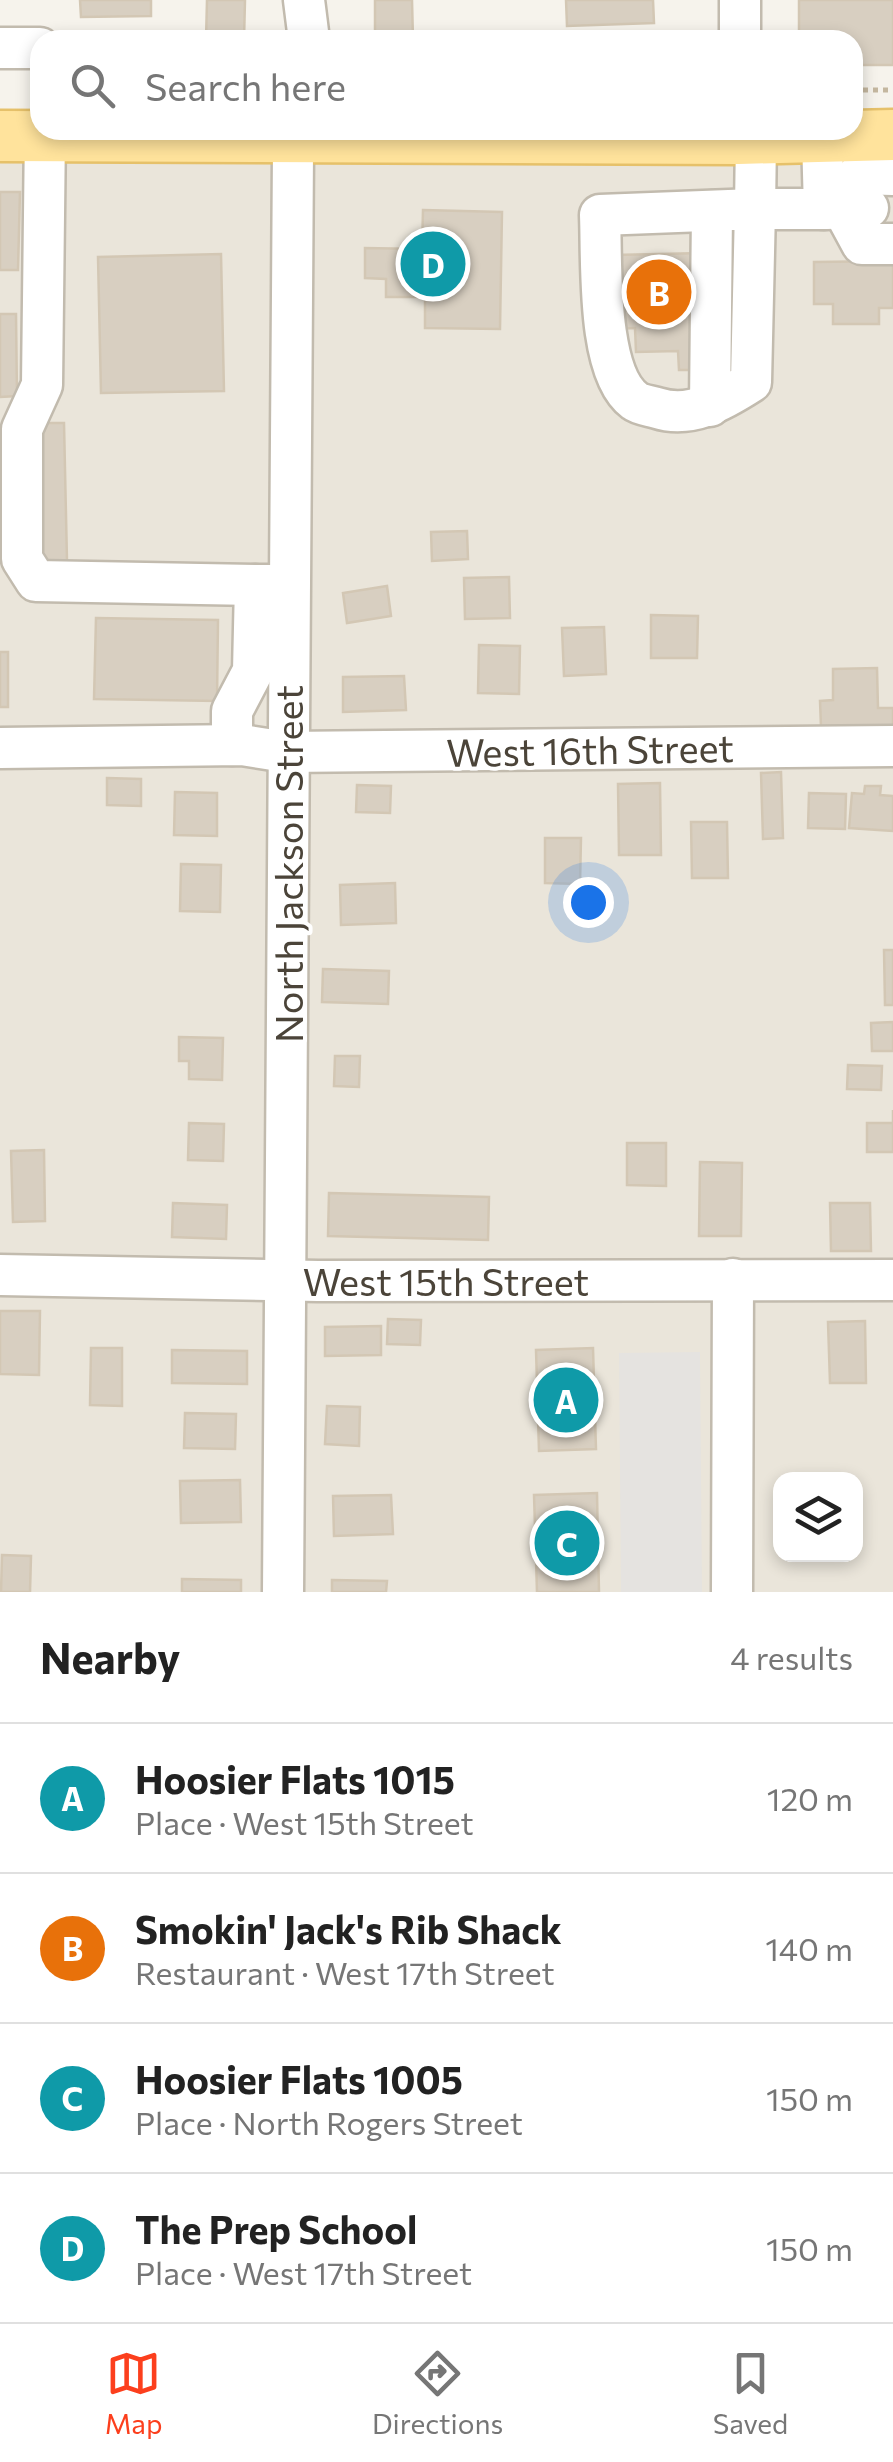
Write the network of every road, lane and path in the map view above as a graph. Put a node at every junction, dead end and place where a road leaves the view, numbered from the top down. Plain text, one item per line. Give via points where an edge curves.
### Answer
1 (304, 0) edge
2 (740, 0) edge
3 (308, 30) edge
4 (740, 30) edge
5 (0, 48) edge
6 (30, 48) edge
7 (863, 90) edge
8 (893, 90) edge
9 (893, 135) edge
10 (863, 136) edge
11 (30, 140) edge
12 (312, 140) edge
13 (745, 140) edge
14 (823, 140) edge
15 (893, 175) edge
16 (756, 209) junction
17 (845, 209) junction
18 (712, 211) junction
19 (893, 244) edge
20 (710, 406) junction
21 (272, 585) junction
22 (232, 745) junction
23 (893, 746) edge
24 (0, 748) edge
25 (286, 752) junction
26 (0, 1275) edge
27 (733, 1279) junction
28 (288, 1280) junction
29 (893, 1280) edge
30 (283, 1592) edge
31 (732, 1592) edge

1 - 3 street
2 - 4 street
5 - 6 street
7 - 8 path
9 - 10 main road
11 - 21 street via 42,385 22,429 22,558 36,581
12 - 21 street, North Jackson Street
13 - 16 street
14 - 17 street
15 - 17 street via 860,174
16 - 17 street
16 - 18 street
16 - 20 street via 750,382
17 - 19 street via 862,244
18 - 20 street
18 - 20 street via 600,215 606,340 616,374 635,401 669,412
21 - 22 street via 253,671 232,711
21 - 25 street, North Jackson Street
22 - 24 street, West 16th Street
22 - 25 street, West 16th Street
23 - 25 street, West 16th Street
25 - 28 street, North Jackson Street
26 - 28 street, West 15th Street
27 - 28 street, West 15th Street
27 - 29 street, West 15th Street
27 - 31 street
28 - 30 street, North Jackson Street

